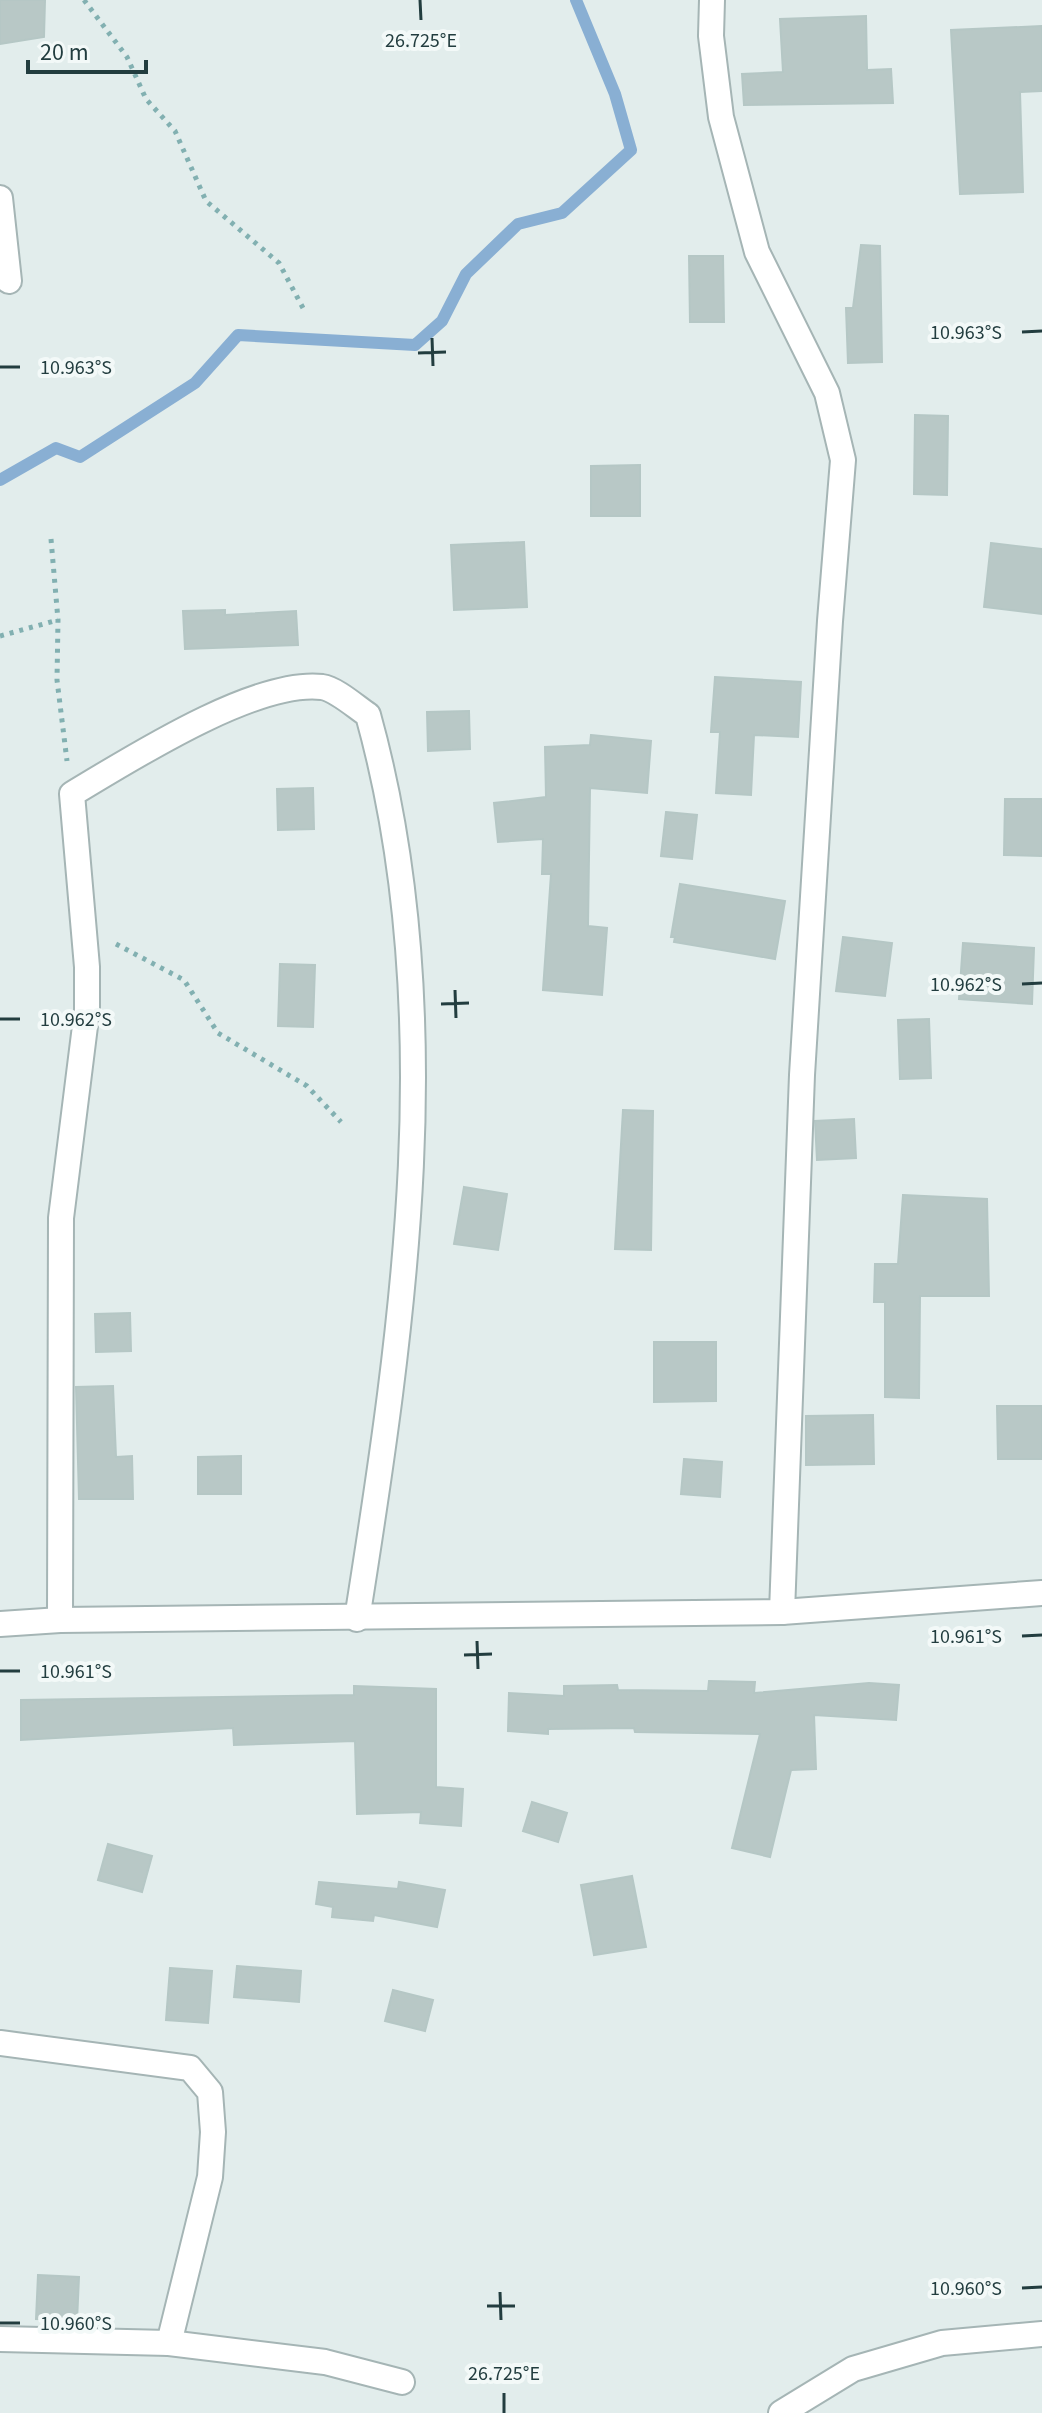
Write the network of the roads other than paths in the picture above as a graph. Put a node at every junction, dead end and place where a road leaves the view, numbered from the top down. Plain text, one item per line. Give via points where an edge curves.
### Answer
1 (712, 0) edge
2 (0, 198) edge
3 (9, 281) dead end
4 (1042, 1593) edge
5 (782, 1612) junction
6 (357, 1619) junction
7 (60, 1620) junction
8 (0, 1624) edge
9 (0, 2043) edge
10 (1042, 2334) edge
11 (0, 2339) edge
12 (169, 2343) junction
13 (402, 2382) dead end
14 (781, 2413) edge

1 - 5 street via 721,117 757,252 827,393 843,460 802,1075
2 - 3 street
4 - 5 street
5 - 6 street
6 - 7 street
6 - 7 street via 388,1419 414,1148 411,1006 383,768 368,715 324,687 271,692 150,748 72,794 87,1010 61,1218
7 - 8 street
9 - 12 street via 190,2068 210,2092 210,2177
10 - 14 street via 942,2343 853,2369
11 - 12 street
12 - 13 street via 325,2362

